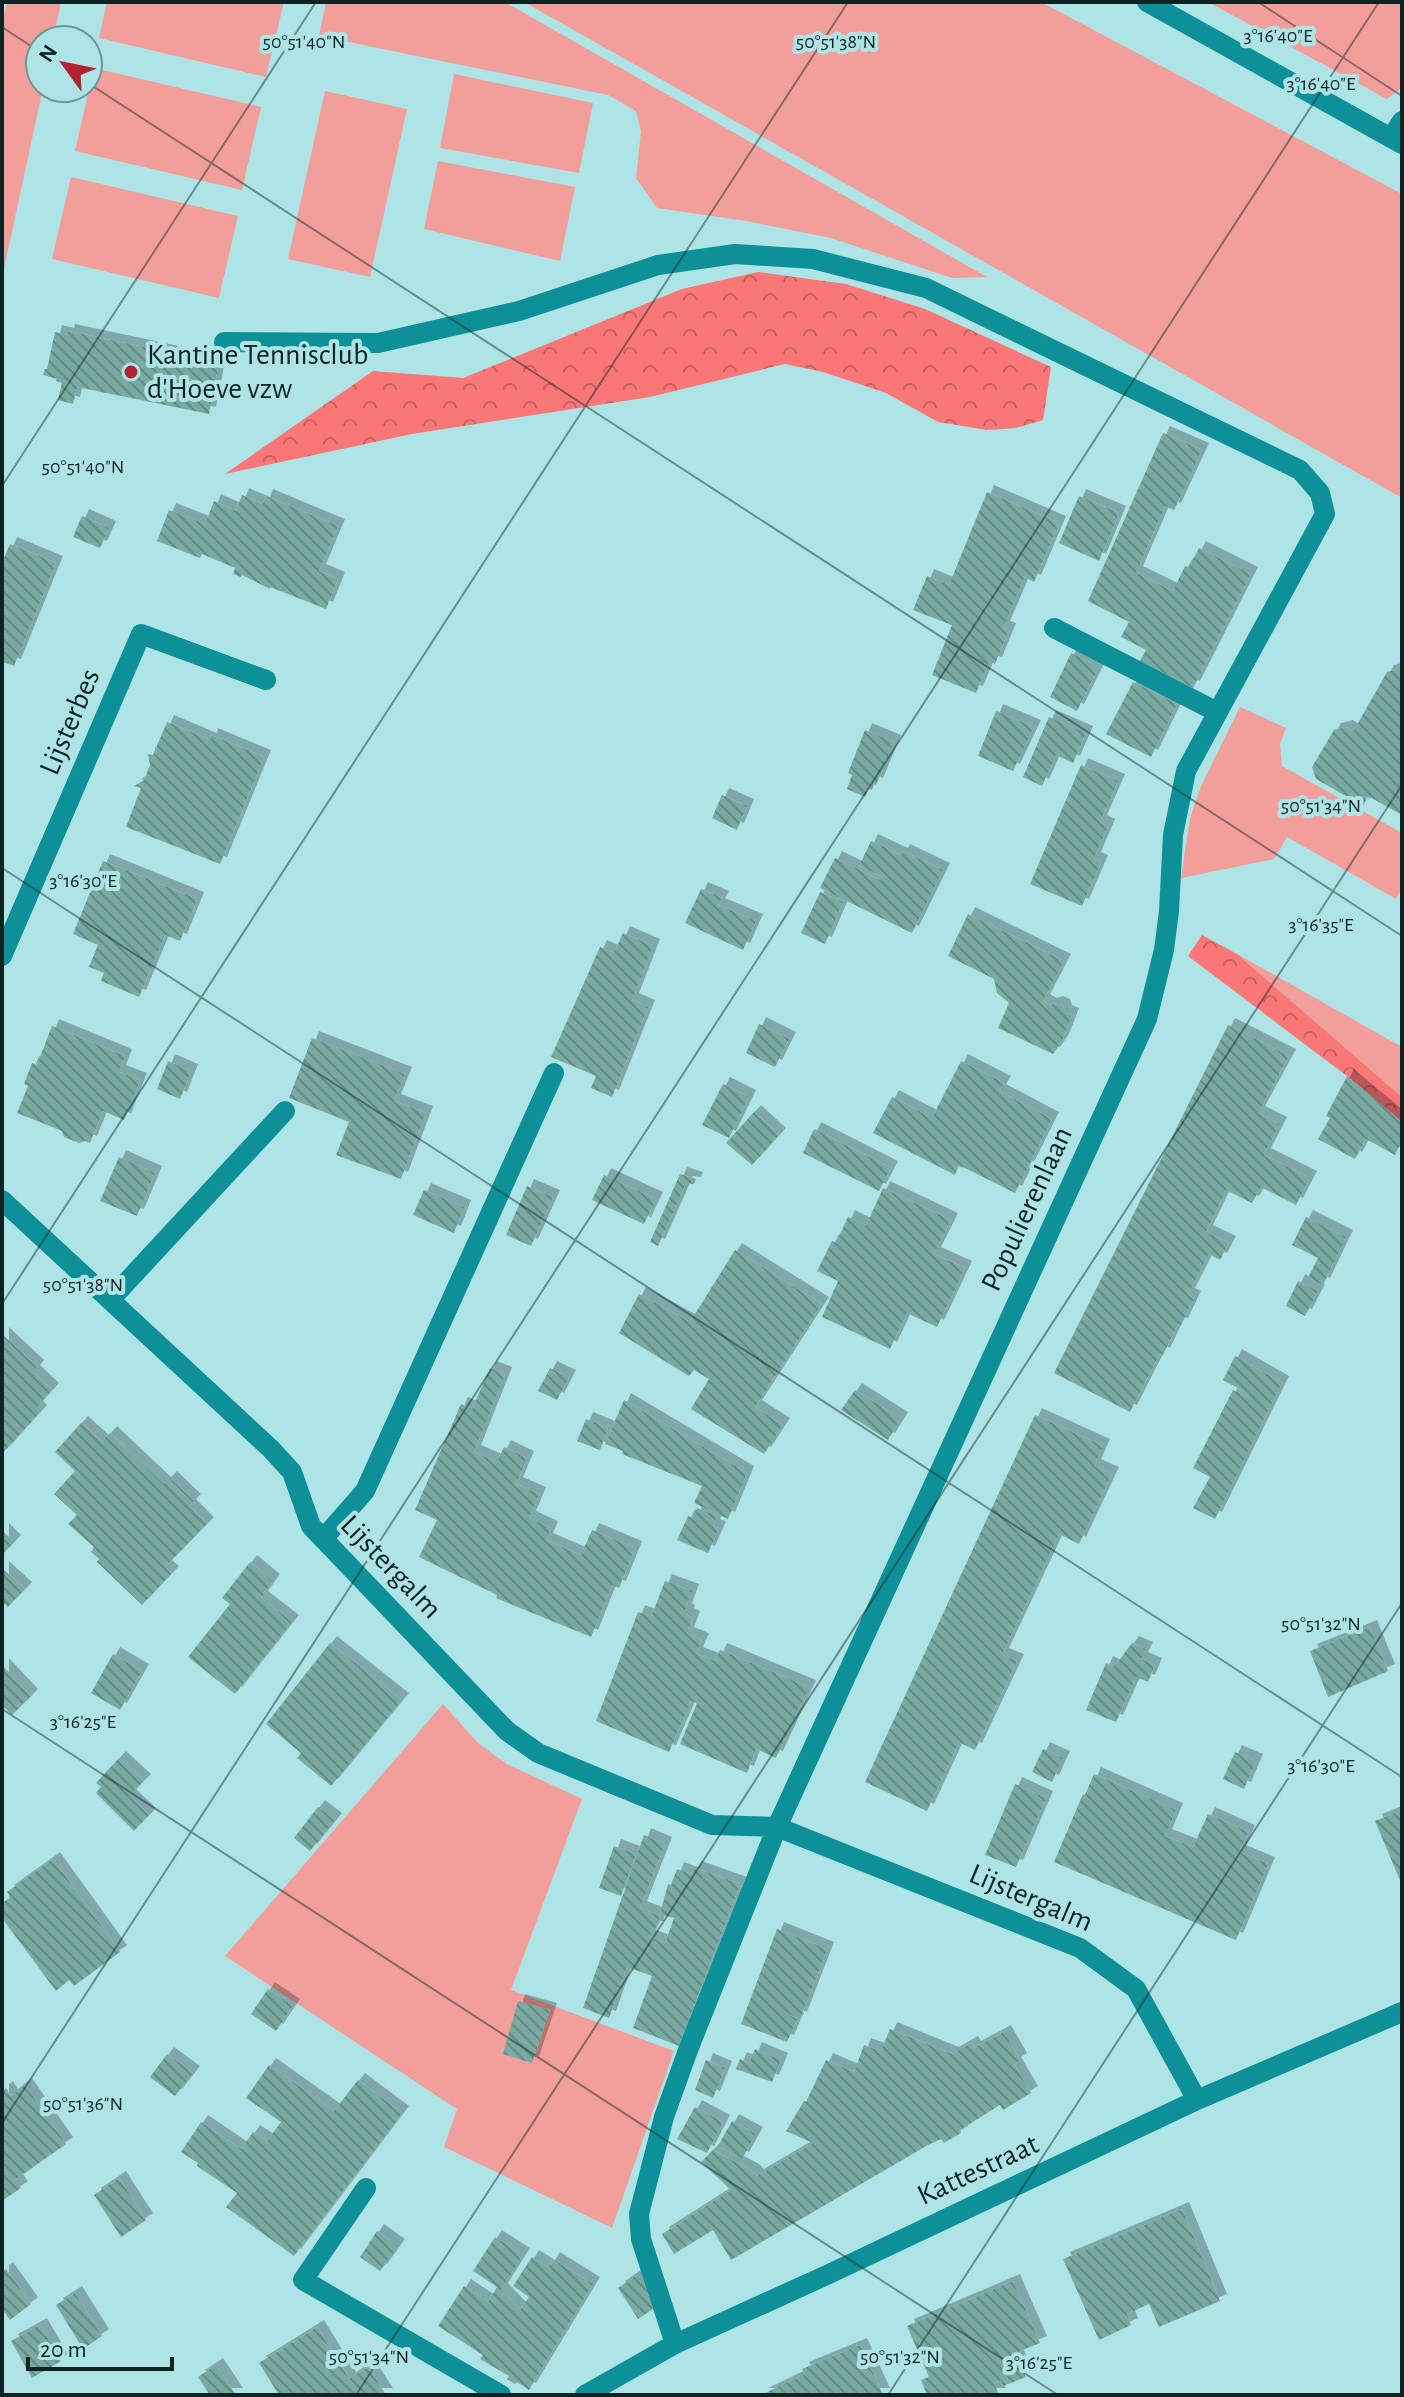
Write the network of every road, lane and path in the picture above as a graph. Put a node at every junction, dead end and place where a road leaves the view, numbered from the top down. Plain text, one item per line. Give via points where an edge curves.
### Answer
1 (1147, 2) edge
2 (1398, 134) edge
3 (224, 342) dead end
4 (1054, 628) dead end
5 (266, 680) dead end
6 (1217, 712) junction
7 (2, 956) edge
8 (554, 1073) dead end
9 (285, 1111) dead end
10 (2, 1200) edge
11 (110, 1300) junction
12 (323, 1539) junction
13 (777, 1827) junction
14 (1402, 2012) edge
15 (1197, 2100) junction
16 (366, 2188) dead end
17 (675, 2344) junction
18 (501, 2395) edge
19 (585, 2395) edge

1 - 2 street
3 - 6 street, Populierenlaan via 378,343 519,311 658,265 735,254 813,259 926,288 1300,470 1320,493 1325,514
4 - 6 street
5 - 7 street, Lijsterbes via 141,634
6 - 13 street, Populierenlaan via 1186,771 1173,835 1164,950 1147,1019
8 - 12 street via 365,1491
9 - 11 street
10 - 11 street, Lijstergalm
11 - 12 street, Lijstergalm via 292,1472 311,1526
12 - 13 street, Lijstergalm via 507,1731 538,1753 712,1825
13 - 15 street, Lijstergalm via 1080,1948 1136,1989
13 - 17 street via 664,2117 639,2214 641,2239
14 - 15 street, Kattestraat
15 - 17 street, Kattestraat
16 - 18 street via 303,2280
17 - 19 street, Kattestraat

